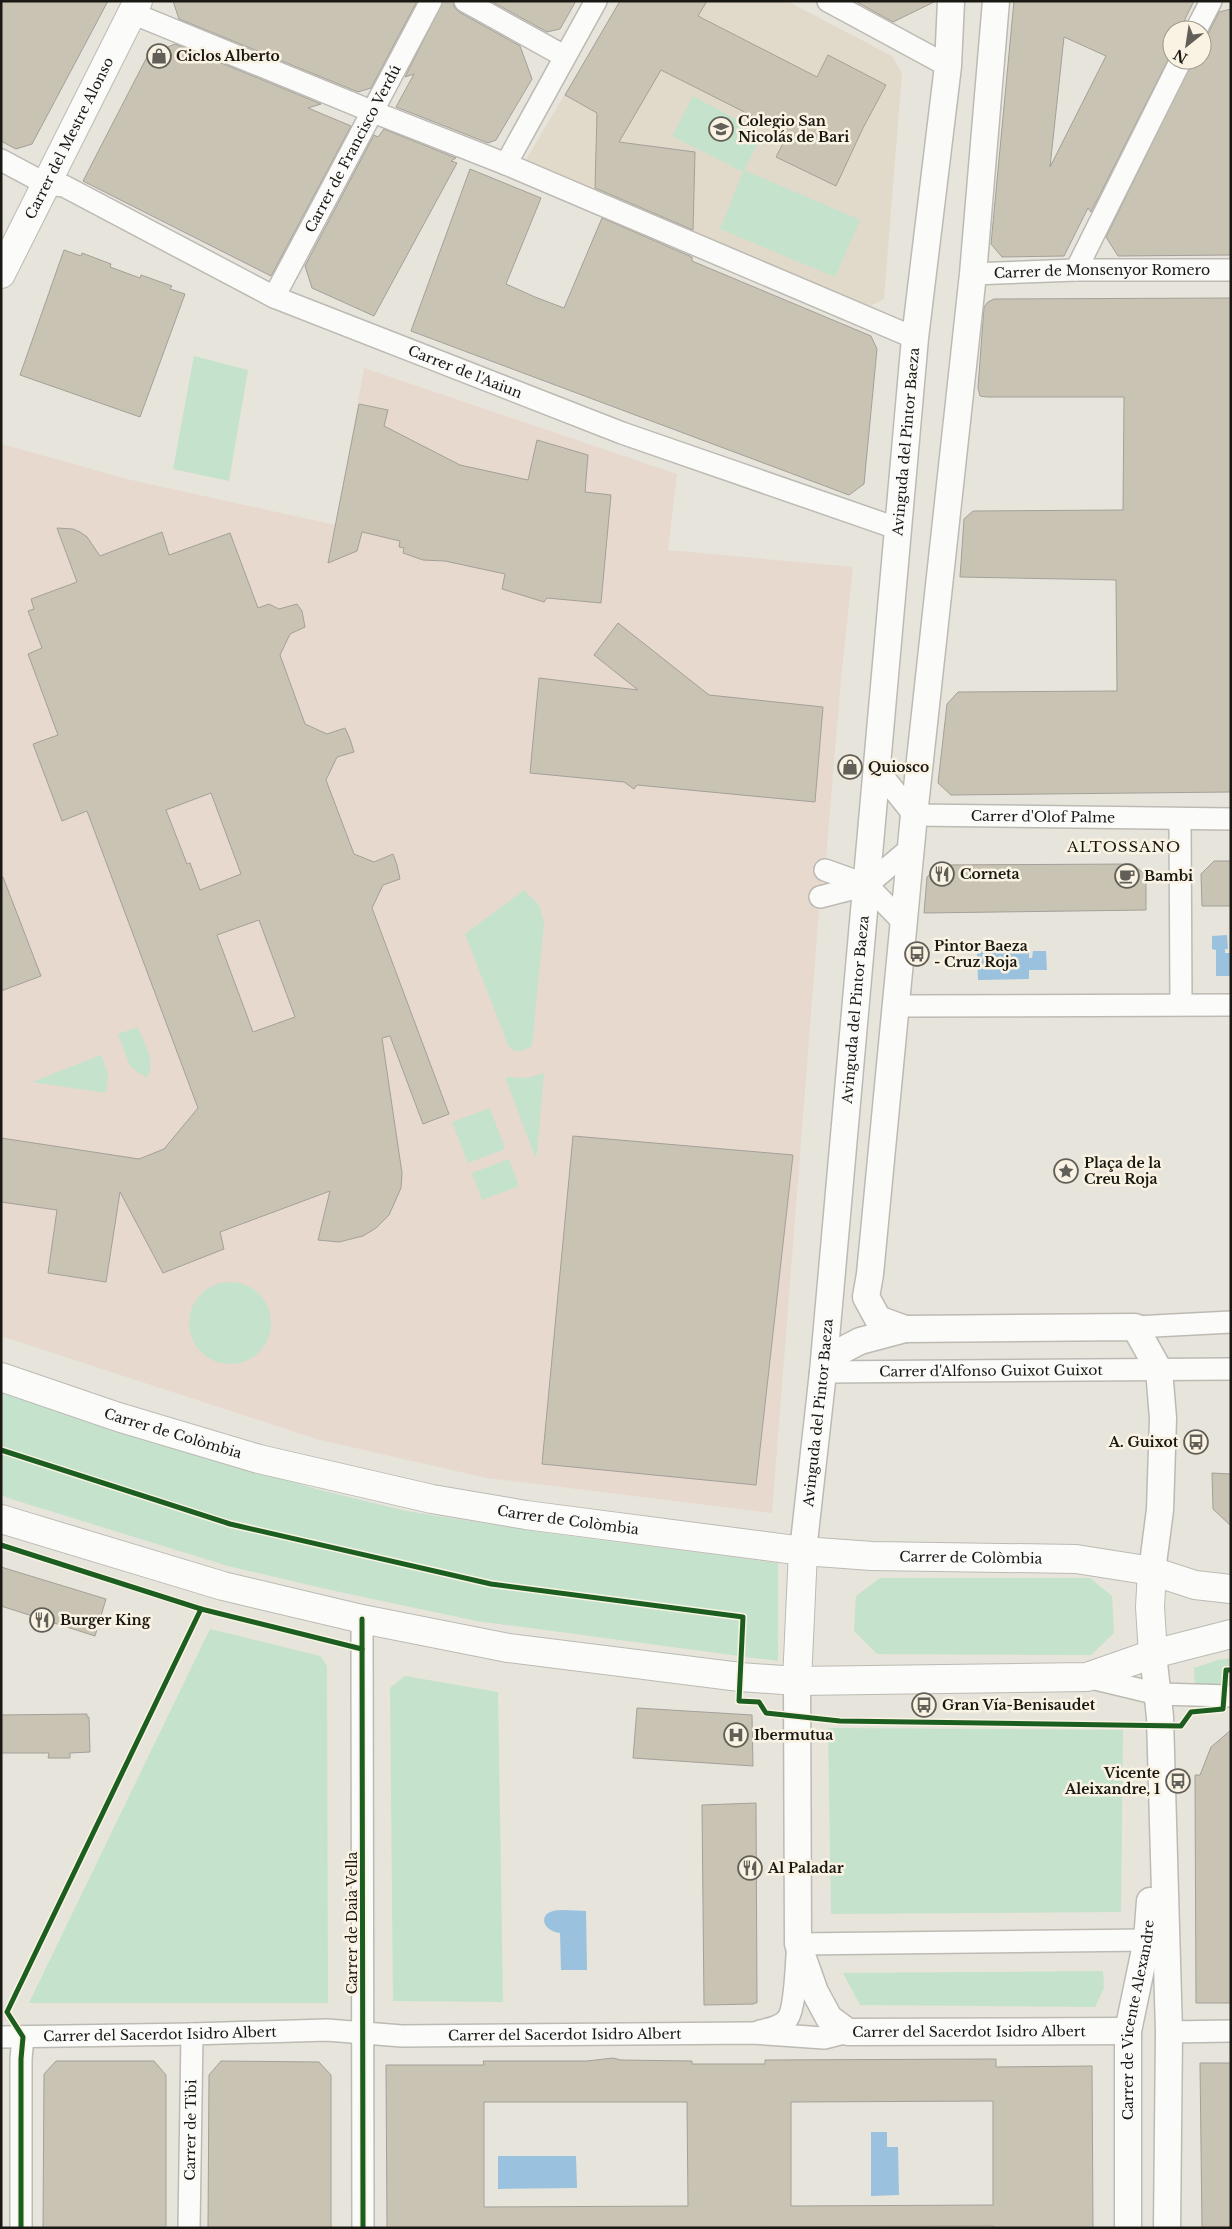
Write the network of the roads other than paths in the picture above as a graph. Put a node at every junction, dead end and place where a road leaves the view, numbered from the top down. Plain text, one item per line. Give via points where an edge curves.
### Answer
1 (431, 1) edge
2 (465, 1) edge
3 (596, 1) edge
4 (828, 1) edge
5 (951, 1) edge
6 (996, 1) edge
7 (1211, 1) edge
8 (135, 7) edge
9 (1201, 20) edge
10 (564, 56) junction
11 (948, 66) junction
12 (1176, 70) edge
13 (371, 112) junction
14 (1, 160) edge
15 (506, 164) junction
16 (46, 184) junction
17 (1076, 270) junction
18 (1231, 270) edge
19 (1, 274) edge
20 (973, 274) junction
21 (274, 297) junction
22 (915, 338) junction
23 (899, 529) junction
24 (877, 769) junction
25 (914, 815) junction
26 (1180, 819) junction
27 (1231, 819) edge
28 (912, 847) junction
29 (825, 870) dead end
30 (867, 884) junction
31 (820, 898) dead end
32 (905, 924) junction
33 (1181, 1004) junction
34 (1231, 1005) edge
35 (897, 1006) junction
36 (1231, 1322) edge
37 (1135, 1326) junction
38 (905, 1329) junction
39 (1231, 1369) edge
40 (1159, 1370) junction
41 (823, 1372) junction
42 (1, 1376) edge
43 (1, 1518) edge
44 (803, 1551) junction
45 (1152, 1572) junction
46 (1231, 1589) edge
47 (362, 1618) junction
48 (1231, 1634) edge
49 (1153, 1654) junction
50 (1087, 1677) junction
51 (797, 1681) junction
52 (1158, 1694) junction
53 (1231, 1696) edge
54 (1162, 1815) junction
55 (1147, 1940) junction
56 (798, 1944) junction
57 (1128, 2030) junction
58 (1231, 2031) edge
59 (848, 2032) junction
60 (1169, 2032) junction
61 (363, 2033) junction
62 (752, 2033) junction
63 (192, 2034) junction
64 (1, 2037) edge
65 (24, 2037) junction
66 (21, 2228) edge
67 (189, 2228) edge
68 (363, 2228) edge
69 (1128, 2228) edge
70 (1167, 2228) edge

1 - 13 street, Carrer de Francisco Verdú
2 - 10 street
3 - 10 street
4 - 11 street
5 - 11 street, Avinguda del Pintor Baeza
6 - 20 street
7 - 9 street
8 - 13 street
8 - 16 main road, Carrer del Mestre Alonso
10 - 15 street
11 - 22 street, Avinguda del Pintor Baeza
12 - 17 street
13 - 15 street
13 - 21 street, Carrer de Francisco Verdú
14 - 16 street, Carrer de l'Aaiun
15 - 22 street
16 - 19 main road, Carrer del Mestre Alonso
16 - 21 street, Carrer de l'Aaiun via 64,186
17 - 18 street, Carrer de Monsenyor Romero
17 - 20 street, Carrer de Monsenyor Romero
20 - 25 street
21 - 23 street, Carrer de l'Aaiun via 622,433
22 - 23 street, Avinguda del Pintor Baeza
23 - 24 street, Avinguda del Pintor Baeza
24 - 25 street
24 - 30 street, Avinguda del Pintor Baeza
25 - 26 street, Carrer d'Olof Palme
25 - 28 street
26 - 27 street, Carrer d'Olof Palme
26 - 33 street
28 - 30 street
28 - 32 street
29 - 30 street, Avinguda del Pintor Baeza
30 - 31 street
30 - 32 street, Avinguda del Pintor Baeza
30 - 41 street, Avinguda del Pintor Baeza
32 - 35 street
33 - 34 street
33 - 35 street
35 - 38 street via 866,1297 878,1319
36 - 37 street
37 - 38 street
37 - 40 street
38 - 41 street via 860,1342 834,1354
39 - 40 street, Carrer d'Alfonso Guixot Guixot
40 - 41 street, Carrer d'Alfonso Guixot Guixot
40 - 45 street via 1163,1418 1160,1510
41 - 44 street, Avinguda del Pintor Baeza
42 - 44 main road, Carrer de Colòmbia via 118,1417 259,1459 432,1498 526,1515
43 - 47 main road via 223,1586
44 - 45 main road, Carrer de Colòmbia via 872,1556 1076,1559
44 - 51 main road, Avinguda del Pintor Baeza
45 - 46 main road, Carrer de Colòmbia via 1195,1585
45 - 49 main road
47 - 51 main road via 508,1648
47 - 61 street, Carrer de Daia Vella
48 - 49 main road
49 - 50 main road
49 - 52 street, Carrer de Vicente Alexandre
50 - 51 main road
50 - 52 street
51 - 56 street, Avinguda del Pintor Baeza
52 - 53 street
52 - 54 street, Carrer de Vicente Alexandre
54 - 55 street, Carrer de Vicente Alexandre via 1150,1840
54 - 60 street, Carrer de Vicente Alexandre
55 - 56 street
55 - 57 street, Carrer de Vicente Alexandre
56 - 59 street, Avinguda del Pintor Baeza via 815,1992 829,2018
56 - 62 street, Avinguda del Pintor Baeza via 792,2007 787,2019 775,2028
57 - 59 street, Carrer del Sacerdot Isidro Albert
57 - 69 street, Carrer de Vicente Alexandre
58 - 60 street
59 - 62 street, Carrer del Sacerdot Isidro Albert via 824,2038
60 - 70 street, Carrer de Vicente Alexandre
61 - 62 street, Carrer del Sacerdot Isidro Albert via 402,2036
61 - 63 street, Carrer del Sacerdot Isidro Albert via 327,2030
61 - 68 street, Carrer de Daia Vella
63 - 65 street, Carrer del Sacerdot Isidro Albert
63 - 67 street, Carrer de Tibi
64 - 65 street, Carrer del Sacerdot Isidro Albert
65 - 66 street via 21,2059

